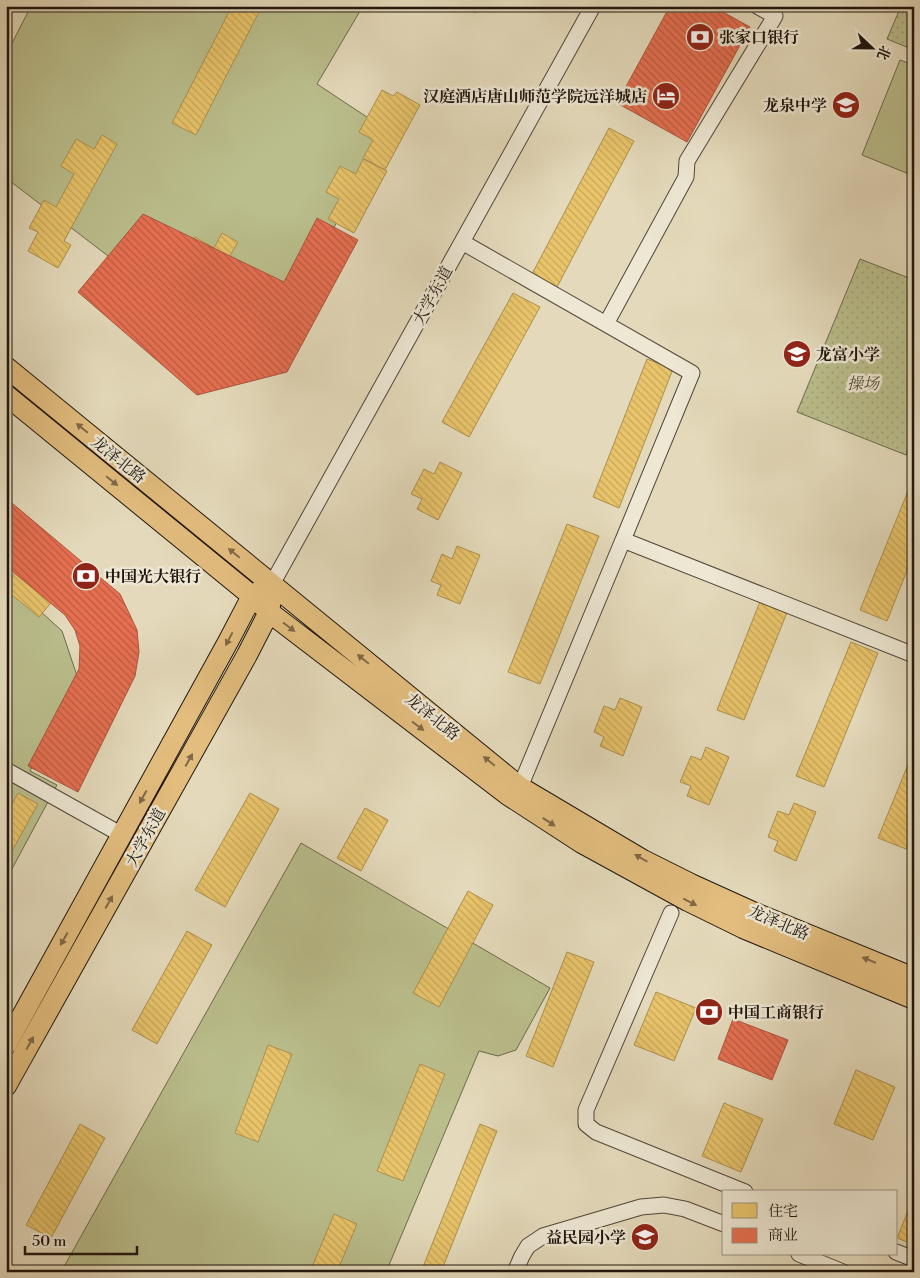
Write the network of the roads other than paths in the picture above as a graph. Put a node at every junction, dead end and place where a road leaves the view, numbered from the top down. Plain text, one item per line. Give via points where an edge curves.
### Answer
1 (593, 6) edge
2 (757, 6) edge
3 (462, 242) junction
4 (606, 324) junction
5 (6, 367) edge
6 (6, 395) edge
7 (623, 540) junction
8 (272, 584) junction
9 (252, 596) junction
10 (269, 612) junction
11 (914, 655) edge
12 (6, 770) edge
13 (514, 791) junction
14 (122, 835) junction
15 (671, 913) dead end
16 (914, 978) edge
17 (914, 999) edge
18 (6, 1045) edge
19 (6, 1086) edge
20 (740, 1190) edge
21 (722, 1223) edge
22 (898, 1253) edge
23 (804, 1256) edge
24 (914, 1259) edge
25 (516, 1272) edge
26 (843, 1272) edge

1 - 3 street, 大学东道
2 - 4 street via 774,16 687,162 686,177
3 - 4 street
3 - 8 street, 大学东道
4 - 7 street via 692,373
8 -> 5 main road, 龙泽北路
6 -> 9 main road, 龙泽北路
7 - 11 street
7 - 13 street
8 - 9 main road, 大学东道
8 - 10 main road, 大学东道
13 -> 8 main road, 龙泽北路
9 - 10 main road, 龙泽北路
9 -> 14 main road, 大学东道
10 -> 13 main road, 龙泽北路
19 -> 10 main road, 大学东道
12 - 14 street
16 -> 13 main road, 龙泽北路 via 691,884
13 -> 17 main road, 龙泽北路 via 582,843 688,901 743,928
14 -> 18 main road, 大学东道
15 - 20 street via 586,1110 586,1124 596,1132
21 - 25 street via 685,1209 664,1205 641,1207 542,1236 528,1246
22 - 24 street
23 - 26 street

